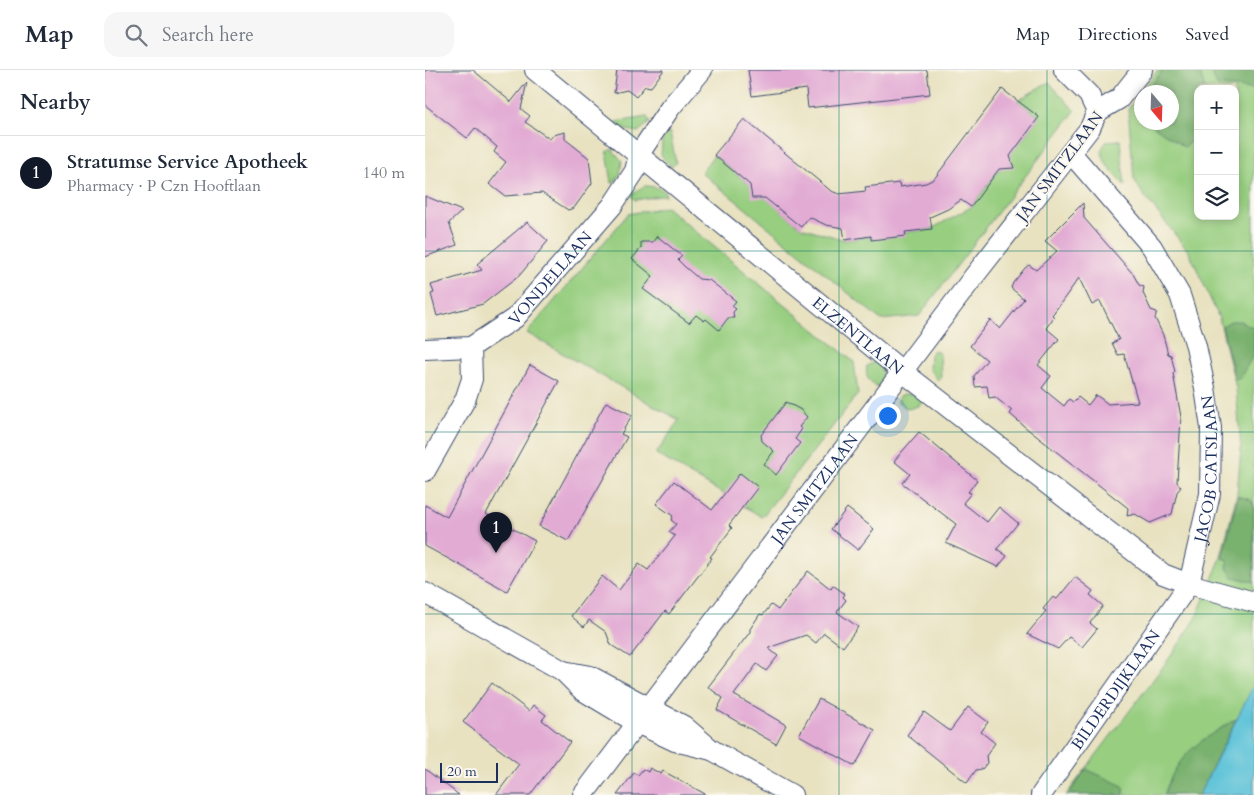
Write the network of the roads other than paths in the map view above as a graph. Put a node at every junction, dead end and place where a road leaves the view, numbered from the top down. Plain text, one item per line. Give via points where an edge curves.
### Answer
1 (535, 70) edge
2 (702, 70) edge
3 (1064, 70) edge
4 (1142, 70) edge
5 (1097, 112) junction
6 (1071, 153) junction
7 (639, 154) junction
8 (471, 347) junction
9 (425, 349) edge
10 (903, 372) junction
11 (425, 471) edge
12 (1189, 584) junction
13 (425, 593) edge
14 (1254, 602) edge
15 (647, 709) junction
16 (583, 795) edge
17 (793, 795) edge
18 (1041, 795) edge

1 - 7 street, ELZENTLAAN
2 - 7 street, VONDELLAAN via 670,108
3 - 5 street via 1089,95
4 - 5 street, JAN SMITZLAAN via 1119,99
5 - 6 street, JAN SMITZLAAN via 1090,128
6 - 10 street, JAN SMITZLAAN
6 - 12 street, JACOB CATSLAAN via 1152,248 1180,295 1196,346 1211,428 1210,494
7 - 8 street, VONDELLAAN via 635,171 612,206 515,318
7 - 10 street, ELZENTLAAN
8 - 9 street
8 - 11 street via 472,379 465,400
10 - 12 street, ELZENTLAAN via 1163,574
10 - 15 street, JAN SMITZLAAN
12 - 14 street, ELZENTLAAN
12 - 18 street, BILDERDIJKLAAN
13 - 15 street via 563,671 590,676
15 - 16 street, JAN SMITZLAAN
15 - 17 street via 684,726 712,750

